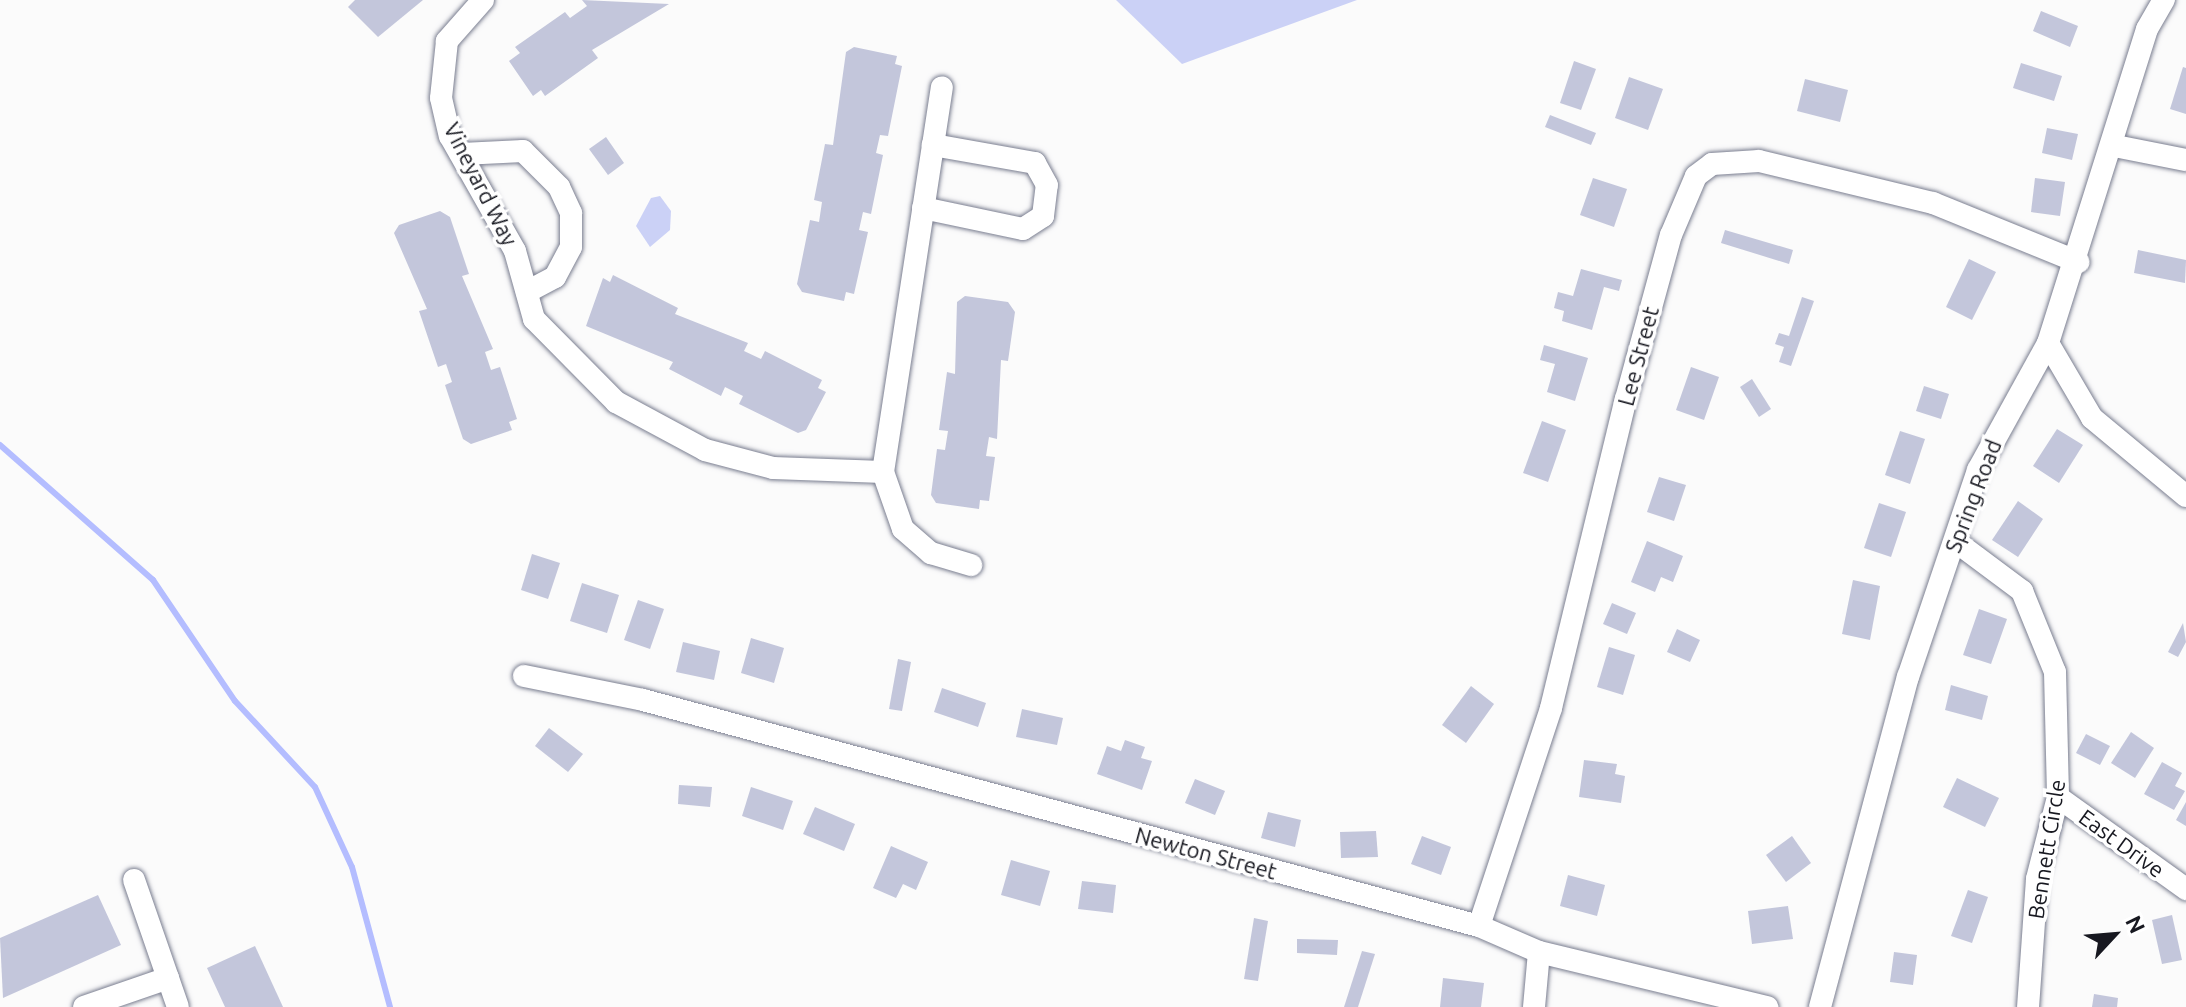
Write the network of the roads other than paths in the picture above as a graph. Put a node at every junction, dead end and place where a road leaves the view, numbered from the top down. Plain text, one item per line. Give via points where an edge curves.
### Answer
1 (483, 0) edge
2 (2162, 1) edge
3 (942, 88) dead end
4 (933, 145) junction
5 (2115, 146) junction
6 (462, 154) junction
7 (2186, 160) edge
8 (923, 208) junction
9 (2078, 262) junction
10 (527, 292) junction
11 (2048, 343) junction
12 (883, 472) junction
13 (2186, 496) edge
14 (1955, 541) junction
15 (971, 565) dead end
16 (524, 676) dead end
17 (2058, 797) junction
18 (134, 880) dead end
19 (2186, 889) edge
20 (1479, 926) junction
21 (1539, 952) junction
22 (168, 978) junction
23 (84, 1007) edge
24 (178, 1007) edge
25 (1534, 1007) edge
26 (1767, 1007) edge
27 (1820, 1007) edge
28 (2028, 1007) edge

1 - 6 street, Vineyard Way via 447,41 441,98
2 - 5 street, Spring Road via 2142,43
3 - 4 street
4 - 8 street
4 - 8 street via 1035,163 1047,185 1043,216 1023,229
5 - 7 street
5 - 9 street, Spring Road
6 - 10 street, Vineyard Way via 515,251
6 - 10 street via 523,151 565,200 571,247 555,277
8 - 12 street
9 - 11 street, Spring Road
9 - 20 street, Lee Street via 1933,203 1759,161 1712,164 1696,176 1671,235 1626,399 1551,708
10 - 12 street, Vineyard Way via 534,319 561,353 616,402 705,450 773,468
11 - 13 street via 2092,418
11 - 14 street, Spring Road via 1978,470
12 - 15 street via 903,529 931,553
14 - 17 street, Bennett Circle via 2022,591 2048,642 2061,723
14 - 27 street, Spring Road via 1908,677
16 - 20 street, Newton Street via 643,700
17 - 19 street, East Drive
17 - 28 street, Bennett Circle via 2037,879
18 - 22 street
20 - 21 street, Newton Street
21 - 25 street
21 - 26 street, Newton Street
22 - 23 street
22 - 24 street

